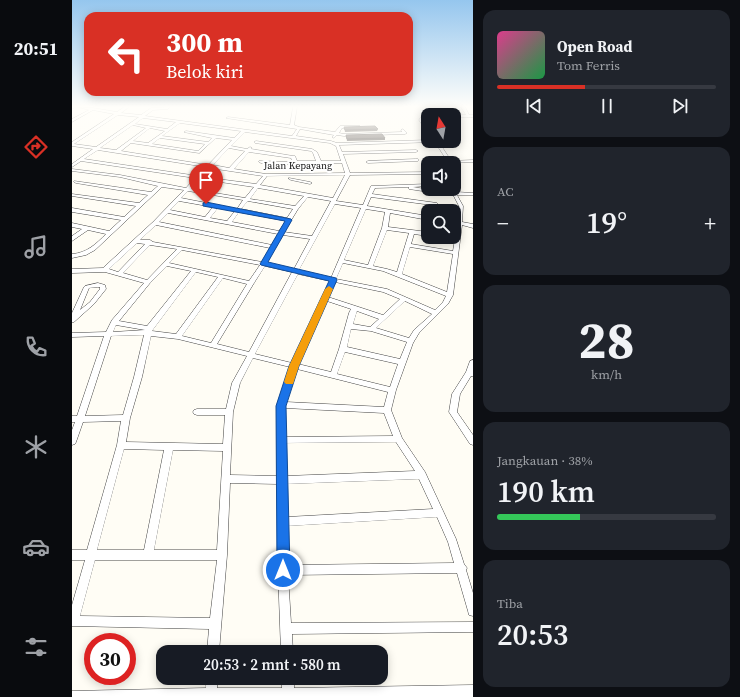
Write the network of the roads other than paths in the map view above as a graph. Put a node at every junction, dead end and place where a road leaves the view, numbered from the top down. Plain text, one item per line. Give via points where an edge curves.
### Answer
1 (235, 139) edge
2 (109, 140) edge
3 (133, 140) edge
4 (156, 140) edge
5 (181, 140) edge
6 (211, 140) edge
7 (258, 140) edge
8 (310, 140) edge
9 (335, 140) edge
10 (130, 142) junction
11 (256, 142) junction
12 (410, 142) junction
13 (421, 142) edge
14 (208, 143) junction
15 (334, 143) junction
16 (73, 144) edge
17 (148, 145) junction
18 (227, 147) junction
19 (96, 149) junction
20 (248, 150) junction
21 (416, 151) junction
22 (117, 152) junction
23 (363, 152) junction
24 (269, 153) junction
25 (340, 153) junction
26 (193, 158) junction
27 (80, 160) junction
28 (416, 160) junction
29 (461, 161) edge
30 (473, 161) edge
31 (137, 162) junction
32 (261, 162) junction
33 (318, 162) junction
34 (343, 162) junction
35 (368, 162) junction
36 (296, 163) junction
37 (72, 166) edge
38 (209, 166) junction
39 (421, 166) edge
40 (72, 170) edge
41 (230, 170) junction
42 (89, 172) junction
43 (251, 173) junction
44 (372, 173) junction
45 (421, 173) edge
46 (348, 174) junction
47 (266, 175) junction
48 (315, 175) junction
49 (120, 176) junction
50 (283, 176) junction
51 (199, 177) junction
52 (310, 183) junction
53 (74, 184) edge
54 (161, 185) junction
55 (395, 185) junction
56 (421, 185) edge
57 (257, 186) junction
58 (188, 188) junction
59 (421, 190) edge
60 (461, 192) edge
61 (152, 194) junction
62 (473, 194) edge
63 (72, 195) edge
64 (305, 195) junction
65 (369, 195) junction
66 (431, 196) edge
67 (178, 199) junction
68 (246, 199) junction
69 (334, 201) junction
70 (435, 204) joint
71 (140, 205) junction
72 (217, 206) junction
73 (296, 208) junction
74 (364, 208) junction
75 (72, 210) edge
76 (238, 210) junction
77 (78, 211) junction
78 (167, 211) junction
79 (388, 212) junction
80 (72, 216) edge
81 (421, 217) edge
82 (206, 219) junction
83 (125, 220) junction
84 (289, 220) junction
85 (155, 223) junction
86 (228, 223) junction
87 (461, 224) edge
88 (72, 226) edge
89 (473, 226) edge
90 (87, 228) junction
91 (384, 228) junction
92 (412, 232) junction
93 (110, 233) junction
94 (421, 233) edge
95 (281, 234) junction
96 (313, 238) junction
97 (73, 240) edge
98 (137, 241) junction
99 (150, 242) junction
100 (455, 244) edge
101 (408, 245) junction
102 (272, 247) junction
103 (181, 248) junction
104 (456, 253) junction
105 (72, 256) edge
106 (341, 261) junction
107 (165, 264) junction
108 (264, 264) junction
109 (370, 267) junction
110 (105, 270) junction
111 (195, 270) junction
112 (72, 271) edge
113 (296, 272) junction
114 (120, 273) junction
115 (399, 275) junction
116 (222, 276) junction
117 (333, 280) junction
118 (148, 282) junction
119 (252, 283) junction
120 (450, 295) junction
121 (325, 298) junction
122 (404, 299) junction
123 (355, 308) junction
124 (436, 313) junction
125 (384, 318) junction
126 (72, 320) edge
127 (114, 322) junction
128 (349, 326) junction
129 (371, 329) junction
130 (149, 331) junction
131 (72, 335) edge
132 (108, 335) junction
133 (178, 337) junction
134 (411, 341) junction
135 (213, 346) junction
136 (343, 349) junction
137 (250, 356) junction
138 (402, 362) junction
139 (473, 363) edge
140 (294, 366) junction
141 (471, 373) edge
142 (333, 376) junction
143 (392, 390) junction
144 (281, 406) junction
145 (387, 410) junction
146 (197, 412) dead end
147 (230, 412) junction
148 (126, 418) junction
149 (76, 419) edge
150 (398, 439) junction
151 (282, 440) junction
152 (72, 442) edge
153 (473, 442) edge
154 (121, 445) junction
155 (170, 447) junction
156 (228, 448) junction
157 (422, 475) junction
158 (226, 478) junction
159 (282, 480) junction
160 (439, 513) junction
161 (283, 522) junction
162 (92, 554) junction
163 (72, 555) edge
164 (148, 555) junction
165 (222, 555) junction
166 (462, 568) junction
167 (283, 570) junction
168 (473, 611) edge
169 (72, 621) edge
170 (215, 624) junction
171 (473, 627) edge
172 (286, 629) junction
173 (214, 645) edge
174 (287, 645) edge
175 (212, 685) edge
176 (288, 685) edge
177 (473, 691) edge
178 (288, 694) junction
179 (211, 695) edge
180 (409, 695) edge
181 (72, 697) edge

1 - 18 street
2 - 19 street
3 - 10 street
4 - 17 street
5 - 14 street
6 - 14 street
7 - 11 street
8 - 15 street
9 - 15 street
10 - 17 street
10 - 22 street
11 - 20 street
11 - 33 street via 312,150
12 - 13 street
12 - 15 street
12 - 21 street
14 - 26 street
15 - 25 street
16 - 19 street, Jalan Kepayang
17 - 26 street
18 - 20 street
18 - 38 street
19 - 22 street, Jalan Kepayang
19 - 27 street
20 - 24 street
20 - 41 street
21 - 23 street
21 - 28 street
22 - 31 street, Jalan Kepayang
23 - 25 street
23 - 35 street
24 - 32 street
24 - 36 street via 293,157
25 - 34 street
26 - 31 street, Jalan Kepayang
26 - 38 street, Jalan Kepayang
27 - 31 street
27 - 37 street
28 - 35 street
28 - 39 street
29 - 30 street
31 - 49 street
31 - 51 street
32 - 36 street
32 - 43 street
33 - 34 street
33 - 36 street
34 - 46 street
35 - 44 street
38 - 41 street, Jalan Kepayang
38 - 51 street
40 - 42 street
41 - 43 street, Jalan Kepayang
42 - 49 street
42 - 53 street
43 - 47 street, Jalan Kepayang
44 - 45 street, Jalan Kepayang
44 - 46 street, Jalan Kepayang
46 - 48 street, Jalan Kepayang
46 - 69 street
47 - 50 street, Jalan Kepayang
47 - 57 street
48 - 50 street, Jalan Kepayang
48 - 52 street
49 - 54 street
50 - 52 street
51 - 57 street
51 - 58 street
52 - 64 street
53 - 61 street
54 - 58 street
54 - 61 street
55 - 56 street
55 - 59 street
55 - 65 street via 374,186
57 - 64 street
57 - 68 street
58 - 67 street
58 - 68 street
60 - 62 street
61 - 71 street
63 - 71 street
64 - 69 street
64 - 73 street
65 - 70 street
65 - 74 street
66 - 70 street
67 - 72 street
67 - 78 street
68 - 73 street
68 - 76 street
69 - 74 street
69 - 96 street
71 - 83 street
72 - 76 street
72 - 82 street
73 - 84 street
74 - 79 street
74 - 106 street
75 - 77 street
76 - 84 street
76 - 86 street
77 - 80 street
77 - 83 street
78 - 82 street
78 - 85 street
79 - 81 street
79 - 91 street
82 - 86 street
83 - 93 street
84 - 95 street
85 - 98 street
85 - 102 street
86 - 95 street
87 - 89 street
88 - 90 street
90 - 93 street
90 - 97 street
91 - 92 street
91 - 109 street
92 - 94 street
92 - 101 street
93 - 105 street via 88,253
95 - 96 street
95 - 102 street
96 - 113 street
98 - 99 street
98 - 110 street
99 - 103 street
99 - 114 street
100 - 104 street
101 - 104 street
101 - 115 street
102 - 108 street
103 - 107 street
103 - 108 street
104 - 120 street
106 - 109 street
106 - 117 street
107 - 111 street
107 - 118 street
108 - 113 street
108 - 119 street
109 - 115 street
110 - 112 street
110 - 114 street
111 - 116 street
111 - 130 street
113 - 117 street
113 - 137 street
114 - 118 street
115 - 120 street
116 - 119 street
116 - 133 street
117 - 121 street
117 - 122 street via 385,290
118 - 127 street
119 - 135 street
120 - 124 street
121 - 123 street
121 - 140 street
122 - 124 street
122 - 125 street
123 - 125 street
123 - 128 street
124 - 134 street via 416,332
125 - 129 street
126 - 126 street via 92,303 104,289 103,286 87,287
127 - 130 street
127 - 132 street
128 - 129 street
128 - 136 street
129 - 134 street
130 - 132 street
130 - 133 street
130 - 148 street
131 - 132 street
132 - 149 street
133 - 135 street
134 - 138 street
135 - 137 street
136 - 138 street
136 - 142 street
137 - 140 street
137 - 147 street via 236,383
138 - 143 street
139 - 141 street
140 - 142 street
140 - 144 street
141 - 153 street via 456,394 453,412
142 - 143 street
143 - 145 street
144 - 145 street
144 - 151 street
145 - 150 street
146 - 147 street
147 - 156 street
148 - 149 street
148 - 154 street
149 - 152 street
150 - 151 street
150 - 157 street
151 - 159 street
154 - 155 street
154 - 162 street
155 - 156 street
155 - 164 street
156 - 158 street
157 - 159 street
157 - 160 street
158 - 159 street
158 - 165 street
159 - 161 street
160 - 161 street
160 - 166 street
161 - 167 street
162 - 163 street
162 - 164 street
162 - 169 street
164 - 165 street
165 - 170 street
166 - 167 street
166 - 168 street
167 - 172 street
169 - 170 street
170 - 173 street
171 - 172 street
172 - 174 street
175 - 179 street
176 - 178 street
177 - 180 street
178 - 179 street
178 - 180 street
179 - 181 street

